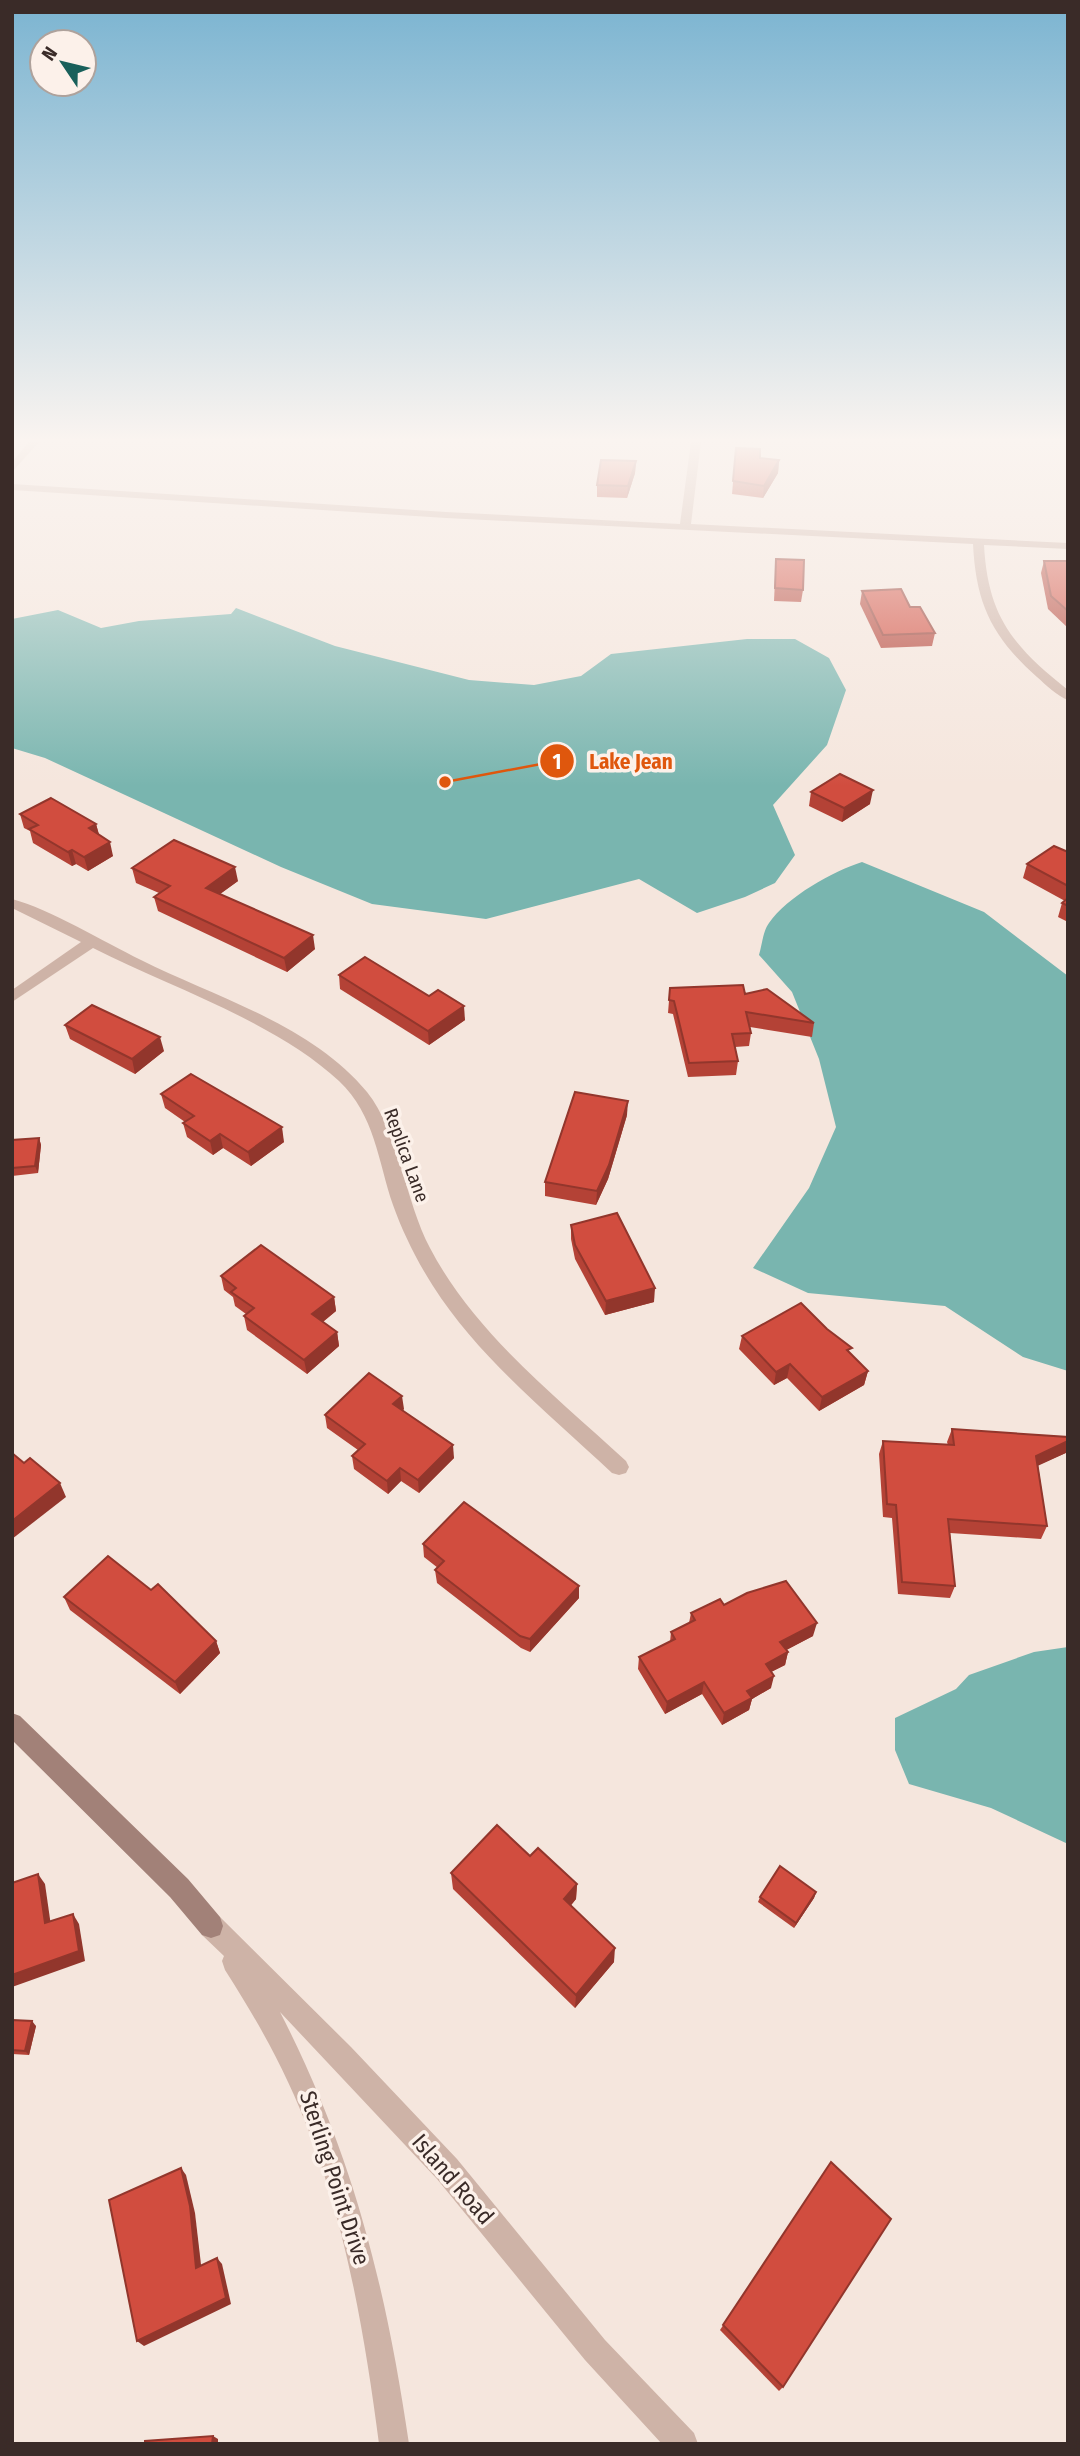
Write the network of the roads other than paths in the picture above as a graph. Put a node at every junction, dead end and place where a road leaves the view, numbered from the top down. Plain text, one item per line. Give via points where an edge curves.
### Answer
1 (978, 557) edge
2 (1068, 696) edge
3 (12, 903) edge
4 (91, 942) junction
5 (12, 997) edge
6 (619, 1467) dead end
7 (12, 1724) edge
8 (211, 1926) junction
9 (394, 2444) edge
10 (682, 2444) edge

1 - 2 street via 984,601 994,622 1025,660
3 - 4 street, Replica Lane
4 - 5 street
4 - 6 street, Replica Lane via 258,1023 338,1073 363,1098 380,1133 402,1207 424,1254 455,1301 516,1368
7 - 8 street, Sterling Point Drive via 179,1888
8 - 9 street, Sterling Point Drive via 293,2062 332,2154 365,2264
8 - 10 street, Island Road via 447,2169 595,2350

